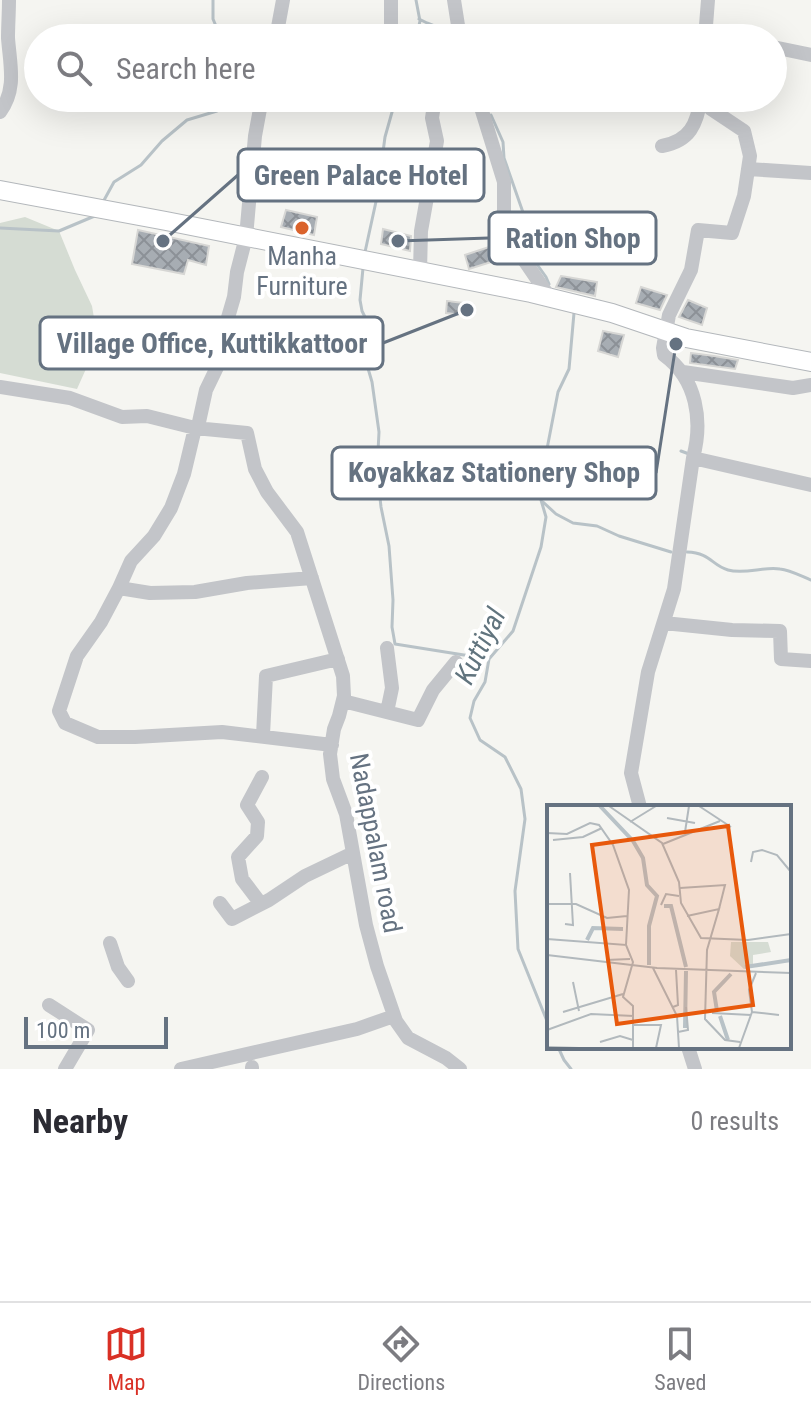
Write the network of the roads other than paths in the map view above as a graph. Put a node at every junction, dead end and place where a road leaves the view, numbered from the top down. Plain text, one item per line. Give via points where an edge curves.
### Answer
1 (9, 0) edge
2 (283, 0) edge
3 (391, 0) edge
4 (454, 0) edge
5 (708, 0) edge
6 (279, 24) edge
7 (391, 24) edge
8 (458, 24) edge
9 (709, 24) edge
10 (787, 50) edge
11 (811, 55) edge
12 (0, 112) edge
13 (259, 112) edge
14 (433, 112) edge
15 (482, 112) edge
16 (699, 112) edge
17 (716, 112) edge
18 (662, 146) dead end
19 (748, 169) junction
20 (811, 173) edge
21 (0, 190) edge
22 (246, 237) junction
23 (420, 271) junction
24 (550, 298) junction
25 (666, 332) junction
26 (811, 362) edge
27 (683, 372) junction
28 (811, 385) edge
29 (0, 387) edge
30 (195, 428) junction
31 (693, 458) junction
32 (811, 485) edge
33 (312, 578) junction
34 (119, 588) junction
35 (664, 623) junction
36 (387, 648) dead end
37 (338, 659) junction
38 (811, 661) edge
39 (456, 662) dead end
40 (343, 701) junction
41 (387, 712) junction
42 (263, 735) junction
43 (332, 745) junction
44 (262, 777) dead end
45 (639, 805) edge
46 (353, 853) junction
47 (220, 903) dead end
48 (261, 904) junction
49 (110, 943) dead end
50 (128, 981) dead end
51 (49, 1005) dead end
52 (394, 1016) junction
53 (689, 1049) edge
54 (65, 1069) edge
55 (181, 1069) edge
56 (460, 1069) edge
57 (695, 1069) edge

1 - 12 street via 13,77
2 - 6 street
3 - 7 street
4 - 8 street
5 - 9 street
10 - 11 street
13 - 22 street
14 - 23 street via 437,141 421,231
15 - 24 street via 504,182 504,223
16 - 18 street via 686,136
17 - 19 street via 744,131
19 - 20 street
19 - 25 street via 732,233 698,230 691,270
21 - 22 main road
22 - 23 main road
22 - 30 street via 221,359
23 - 24 main road
24 - 25 main road
25 - 26 main road
25 - 27 street via 664,355
27 - 28 street via 793,388
27 - 31 street via 698,425
29 - 30 street, Nadappalam road via 70,398 122,417 147,416
30 - 33 street, Nadappalam road via 247,433 255,469 297,532
30 - 34 street via 171,508 131,561
31 - 32 street
31 - 35 street
33 - 34 street via 195,592
33 - 37 street, Nadappalam road
34 - 42 street via 77,656 59,711 65,723 98,737
35 - 38 street via 780,631 781,659
35 - 45 street via 648,672 631,773
36 - 41 street via 392,688
37 - 40 street, Nadappalam road
37 - 42 street via 266,676
39 - 41 street via 418,720
40 - 41 street
40 - 43 street, Nadappalam road
42 - 43 street
43 - 46 street, Nadappalam road via 333,779
44 - 48 street via 247,805 258,822 257,836 238,857 242,879
46 - 48 street
46 - 52 street, Nadappalam road via 366,925
47 - 48 street via 232,919
49 - 50 street
51 - 54 street via 88,1030
52 - 55 street
52 - 56 street, Nadappalam road via 408,1038
53 - 57 street

